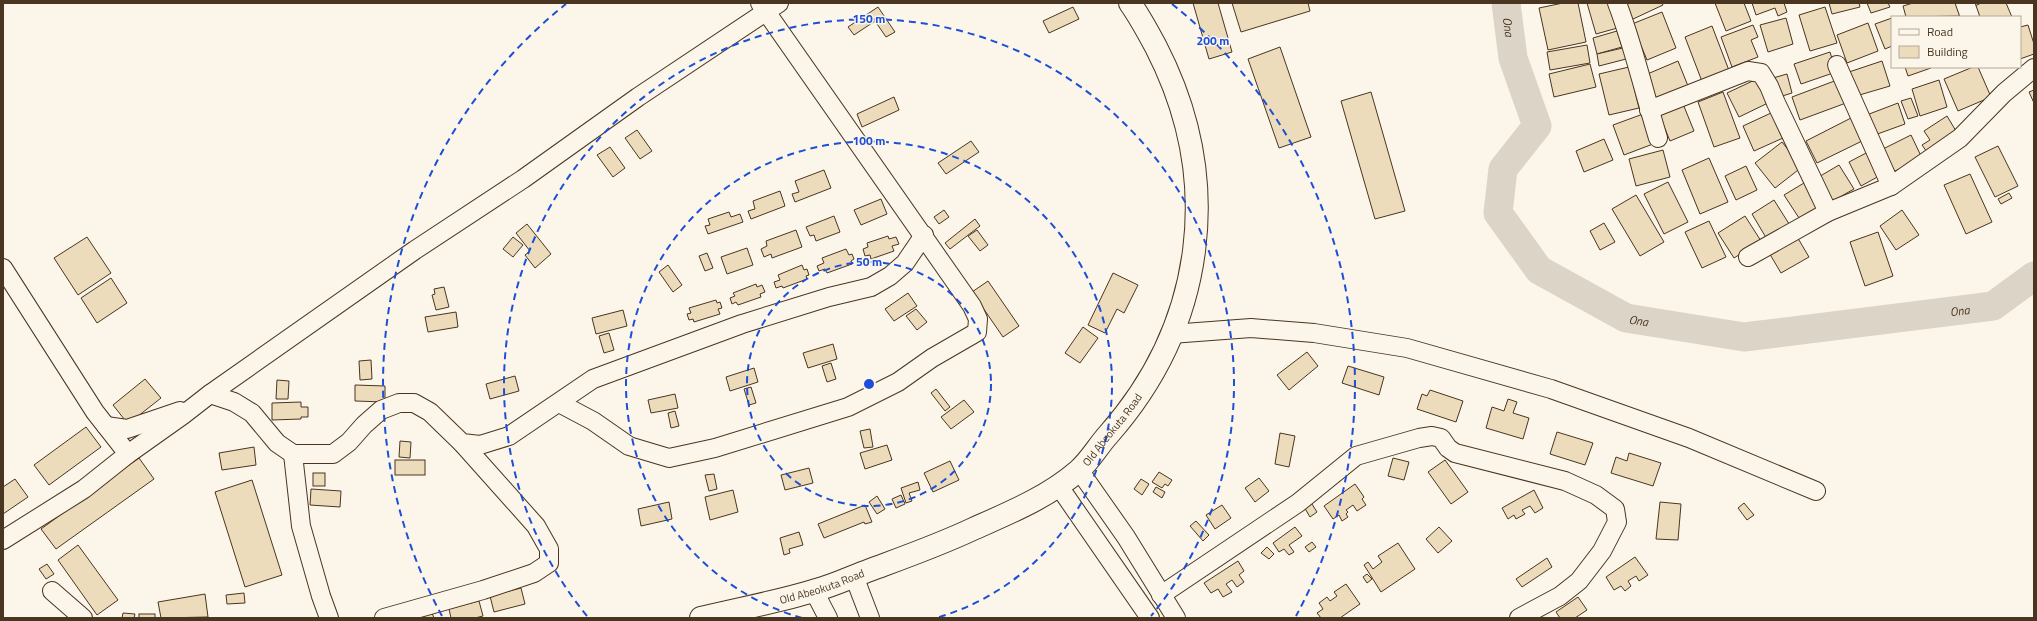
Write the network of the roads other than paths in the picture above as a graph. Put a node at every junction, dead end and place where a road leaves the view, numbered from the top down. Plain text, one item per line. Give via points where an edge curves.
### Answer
1 (1130, 3) edge
2 (1617, 3) edge
3 (1965, 3) edge
4 (768, 6) edge
5 (1970, 16) edge
6 (1838, 66) dead end
7 (2034, 68) edge
8 (1649, 110) junction
9 (1658, 138) dead end
10 (1891, 186) junction
11 (1828, 212) junction
12 (924, 236) junction
13 (1748, 257) dead end
14 (3, 268) edge
15 (1171, 334) junction
16 (210, 394) junction
17 (559, 403) junction
18 (191, 409) junction
19 (106, 426) junction
20 (462, 443) junction
21 (128, 454) junction
22 (293, 454) junction
23 (1079, 470) junction
24 (1058, 485) junction
25 (1816, 491) dead end
26 (3, 540) edge
27 (854, 576) junction
28 (52, 591) dead end
29 (814, 591) junction
30 (1161, 595) junction
31 (83, 618) edge
32 (329, 618) edge
33 (384, 618) edge
34 (701, 618) edge
35 (828, 618) edge
36 (870, 618) edge
37 (1150, 618) edge
38 (1176, 618) edge
39 (1519, 618) edge

1 - 15 highway, Old Abeokuta Road via 1138,13 1168,72 1188,130 1196,179 1196,238 1190,279
2 - 8 street via 1634,52
3 - 5 street
4 - 12 street
4 - 16 street via 523,180 421,246
6 - 10 street
7 - 10 street via 2004,93 1960,138
8 - 9 street
8 - 11 street via 1748,71 1761,73
10 - 11 street
11 - 13 street
12 - 17 street via 905,263 890,276 871,286 742,324 651,356 593,379
12 - 17 street via 972,306 978,319 977,332 932,358 898,382 848,407 715,448 669,458 629,446 593,420
14 - 19 street
15 - 23 highway, Old Abeokuta Road via 1159,363 1130,410
15 - 25 street via 1251,328 1314,334 1407,348 1550,389 1689,438
16 - 18 street
16 - 22 street via 234,402 252,413 277,444
17 - 20 street via 510,436 480,445
18 - 19 street via 170,413 127,430
18 - 21 street
19 - 21 street
20 - 22 street via 430,412 414,403 399,404 381,410 350,442 333,454
20 - 33 street via 536,526 548,549 549,563 534,573 491,588
21 - 26 street via 84,489
22 - 32 street via 301,526
23 - 24 highway, Old Abeokuta Road
23 - 30 street via 1126,537
24 - 27 highway, Old Abeokuta Road via 1035,500 943,543
24 - 37 street
27 - 29 highway, Old Abeokuta Road
27 - 36 street
28 - 31 street
29 - 34 highway, Old Abeokuta Road
29 - 35 street
30 - 38 street
30 - 39 street via 1298,503 1356,456 1400,442 1432,436 1441,438 1455,453 1565,482 1596,495 1614,509 1616,522 1602,551 1579,581 1560,596

